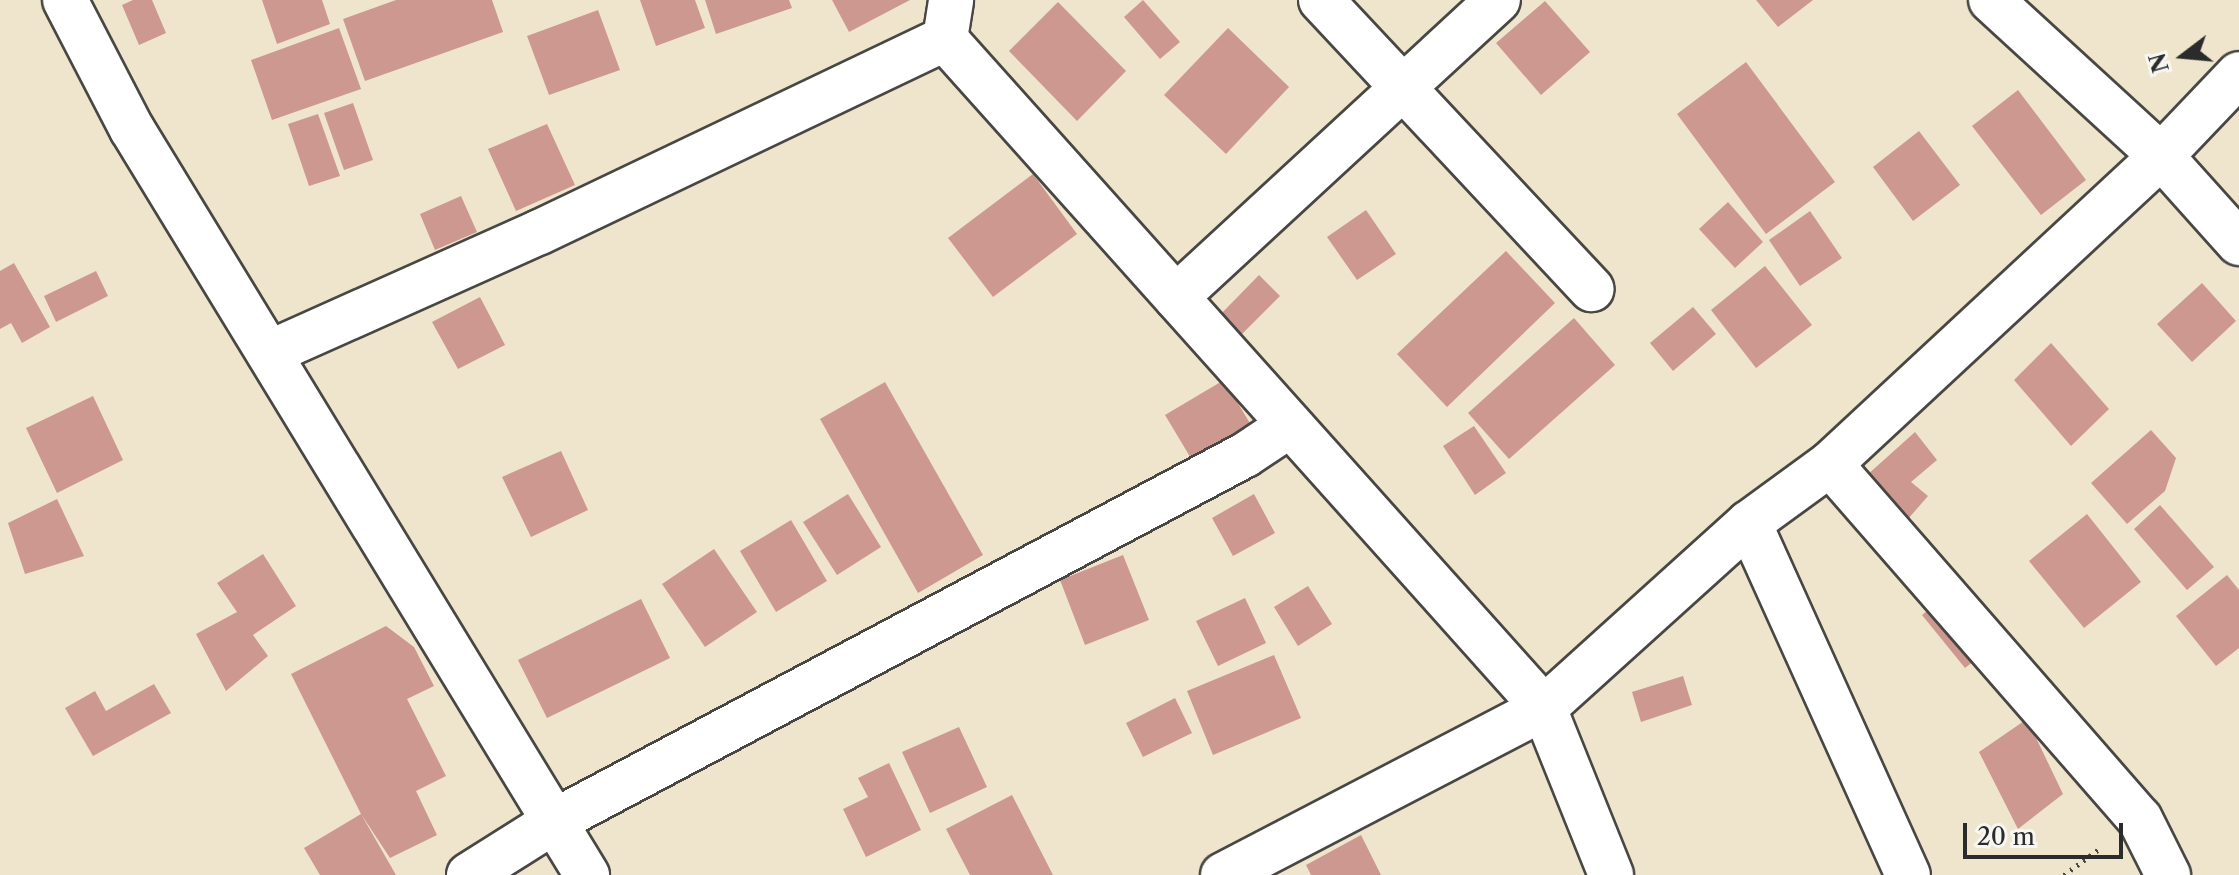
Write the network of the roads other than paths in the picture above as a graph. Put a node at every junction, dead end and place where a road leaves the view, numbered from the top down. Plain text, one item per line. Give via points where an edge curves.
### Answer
1 (65, 0) edge
2 (1321, 0) edge
3 (1498, 0) edge
4 (1991, 0) edge
5 (948, 20) edge
6 (2239, 74) edge
7 (1403, 87) junction
8 (2161, 156) junction
9 (2239, 243) edge
10 (1591, 289) dead end
11 (1176, 297) junction
12 (269, 353) junction
13 (1290, 425) junction
14 (1830, 464) junction
15 (1749, 523) junction
16 (1544, 708) junction
17 (553, 822) junction
18 (469, 875) edge
19 (587, 875) edge
20 (1223, 875) edge
21 (1611, 875) edge
22 (1908, 875) edge
23 (2168, 875) edge

1 - 12 street via 132,129
2 - 7 street
3 - 7 street
4 - 8 street
5 - 11 street
5 - 12 street via 540,232
6 - 8 street
7 - 10 street
7 - 11 street
8 - 9 street
8 - 14 street
11 - 13 street
12 - 17 street
13 - 16 street
13 - 17 street via 1245,455
14 - 15 street
14 - 23 street via 2140,819
15 - 16 street
15 - 22 street
16 - 20 street
16 - 21 street
17 - 18 street
17 - 19 street

